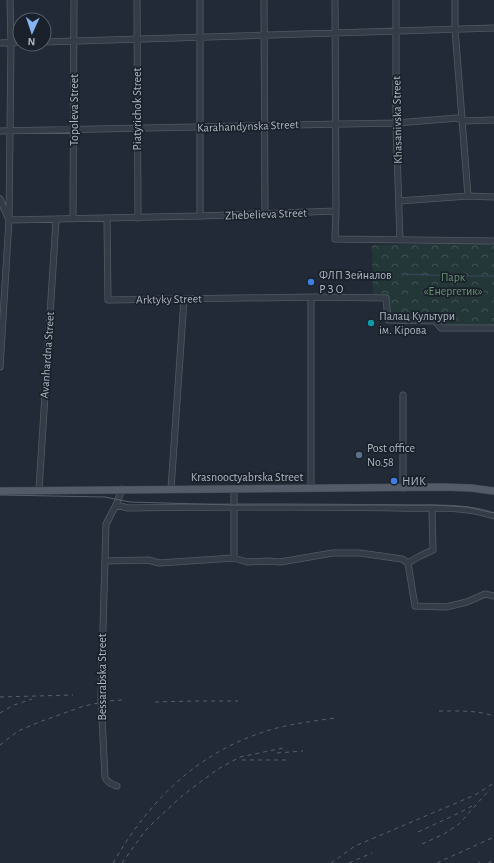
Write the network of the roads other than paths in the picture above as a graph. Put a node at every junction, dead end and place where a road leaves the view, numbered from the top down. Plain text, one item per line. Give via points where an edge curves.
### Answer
1 (10, 0) edge
2 (74, 0) edge
3 (137, 0) edge
4 (200, 0) edge
5 (264, 0) edge
6 (335, 0) edge
7 (396, 0) edge
8 (455, 0) edge
9 (494, 28) edge
10 (455, 29) junction
11 (396, 31) junction
12 (335, 33) junction
13 (264, 35) junction
14 (200, 37) junction
15 (137, 39) junction
16 (74, 41) junction
17 (52, 42) edge
18 (0, 43) edge
19 (11, 43) junction
20 (494, 120) edge
21 (462, 121) junction
22 (396, 122) junction
23 (335, 124) junction
24 (265, 125) junction
25 (201, 127) junction
26 (137, 129) junction
27 (74, 130) junction
28 (0, 131) edge
29 (9, 131) junction
30 (468, 196) junction
31 (494, 197) edge
32 (0, 199) edge
33 (399, 201) junction
34 (336, 211) junction
35 (265, 214) junction
36 (200, 216) junction
37 (138, 218) junction
38 (107, 219) junction
39 (9, 220) junction
40 (56, 220) junction
41 (73, 220) junction
42 (400, 240) junction
43 (494, 241) edge
44 (311, 298) junction
45 (184, 299) junction
46 (494, 328) edge
47 (0, 367) edge
48 (404, 395) dead end
49 (311, 488) junction
50 (403, 488) junction
51 (122, 489) junction
52 (171, 489) junction
53 (234, 489) junction
54 (0, 490) edge
55 (39, 490) junction
56 (494, 491) edge
57 (116, 505) junction
58 (234, 507) junction
59 (432, 510) junction
60 (494, 516) edge
61 (234, 558) junction
62 (105, 561) junction
63 (408, 563) junction
64 (494, 596) edge
65 (117, 786) dead end

1 - 19 street
2 - 16 street, Topoleva Street
3 - 15 street, Piatyrichok Street
4 - 14 street
5 - 13 street
6 - 12 street
7 - 11 street, Khasanivska Street
8 - 10 street
9 - 10 street
10 - 11 street
10 - 21 street
11 - 12 street
11 - 22 street, Khasanivska Street
12 - 13 street
12 - 23 street
13 - 14 street
13 - 24 street
14 - 15 street
14 - 25 street
15 - 16 street
15 - 26 street, Piatyrichok Street
16 - 17 street
16 - 27 street, Topoleva Street
18 - 19 street
19 - 29 street
20 - 21 street, Karahandynska Street
21 - 22 street, Karahandynska Street via 458,118
21 - 30 street
22 - 23 street, Karahandynska Street
22 - 33 street, Khasanivska Street
23 - 24 street, Karahandynska Street
23 - 34 street
24 - 25 street, Karahandynska Street
24 - 35 street
25 - 26 street, Karahandynska Street
25 - 36 street
26 - 27 street, Karahandynska Street
26 - 37 street, Piatyrichok Street
27 - 29 street, Karahandynska Street
27 - 41 street, Topoleva Street
28 - 29 street, Karahandynska Street
29 - 39 street
30 - 31 street
30 - 33 street
32 - 39 street
33 - 42 street, Khasanivska Street
34 - 35 street, Zhebelieva Street
34 - 42 street via 335,240
35 - 36 street, Zhebelieva Street
36 - 37 street, Zhebelieva Street
37 - 38 street, Zhebelieva Street
38 - 41 street, Zhebelieva Street
38 - 45 street, Arktyky Street via 108,300
39 - 40 street, Zhebelieva Street
39 - 47 street
40 - 41 street, Zhebelieva Street
40 - 55 street, Avanhardna Street
42 - 43 street
44 - 45 street, Arktyky Street
44 - 46 street, Arktyky Street via 386,298 388,320 435,322 441,328
44 - 49 street
45 - 52 street
48 - 50 street
49 - 50 main road, Krasnooctyabrska Street
49 - 53 main road, Krasnooctyabrska Street
50 - 56 main road, Krasnooctyabrska Street via 470,488
51 - 52 main road, Krasnooctyabrska Street
51 - 55 main road, Krasnooctyabrska Street
51 - 57 street, Bessarabska Street
52 - 53 main road, Krasnooctyabrska Street
53 - 58 street
54 - 55 main road, Krasnooctyabrska Street
57 - 58 street via 128,508
57 - 62 street, Bessarabska Street via 106,524
58 - 59 street
58 - 61 street
59 - 60 street via 464,509
59 - 63 street via 432,550
61 - 62 street via 159,563 148,560
61 - 63 street via 247,562 280,562 333,553 360,553 402,559
62 - 65 street, Bessarabska Street via 101,698 104,762 106,780
63 - 64 street via 415,606 446,607 467,602 484,594

